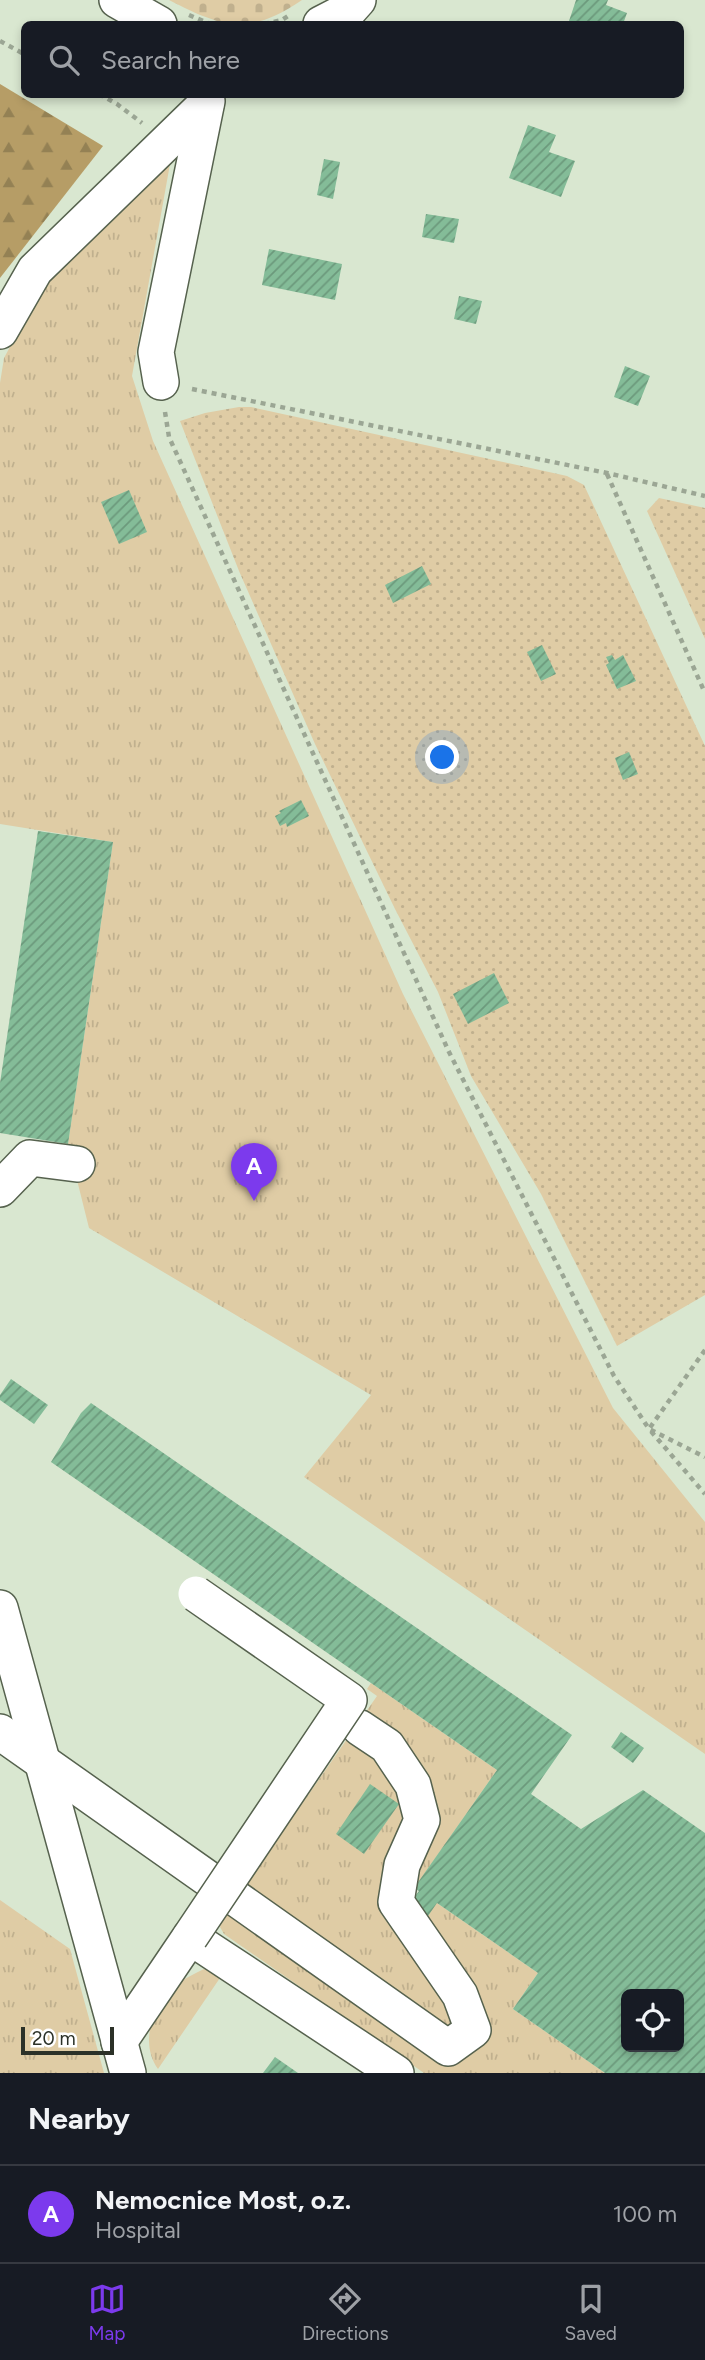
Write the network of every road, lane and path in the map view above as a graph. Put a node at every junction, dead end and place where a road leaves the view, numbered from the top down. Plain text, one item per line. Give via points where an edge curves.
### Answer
1 (117, 0) edge
2 (358, 0) edge
3 (154, 21) edge
4 (327, 21) edge
5 (0, 41) edge
6 (21, 52) edge
7 (207, 99) edge
8 (0, 331) edge
9 (161, 383) junction
10 (607, 473) junction
11 (705, 496) edge
12 (705, 693) edge
13 (77, 1164) dead end
14 (0, 1189) edge
15 (705, 1350) edge
16 (649, 1429) junction
17 (705, 1457) edge
18 (705, 1494) edge
19 (197, 1594) dead end
20 (0, 1608) edge
21 (360, 1728) dead end
22 (0, 1732) edge
23 (42, 1761) junction
24 (190, 1937) junction
25 (123, 2057) edge
26 (396, 2073) edge

1 - 3 street
2 - 4 street
5 - 6 path
7 - 8 street via 35,270
7 - 9 street via 156,352
9 - 10 path
9 - 16 path via 169,437 449,1052 614,1376
10 - 11 path
10 - 12 path
13 - 14 street via 30,1158
15 - 16 path
16 - 17 path
16 - 18 path
19 - 24 street, bridge via 349,1700
20 - 23 street
21 - 23 street via 387,1746 413,1784 422,1820 402,1865 396,1902 460,1995 473,2030 447,2048
22 - 23 street
23 - 25 street
24 - 25 street
24 - 26 street

